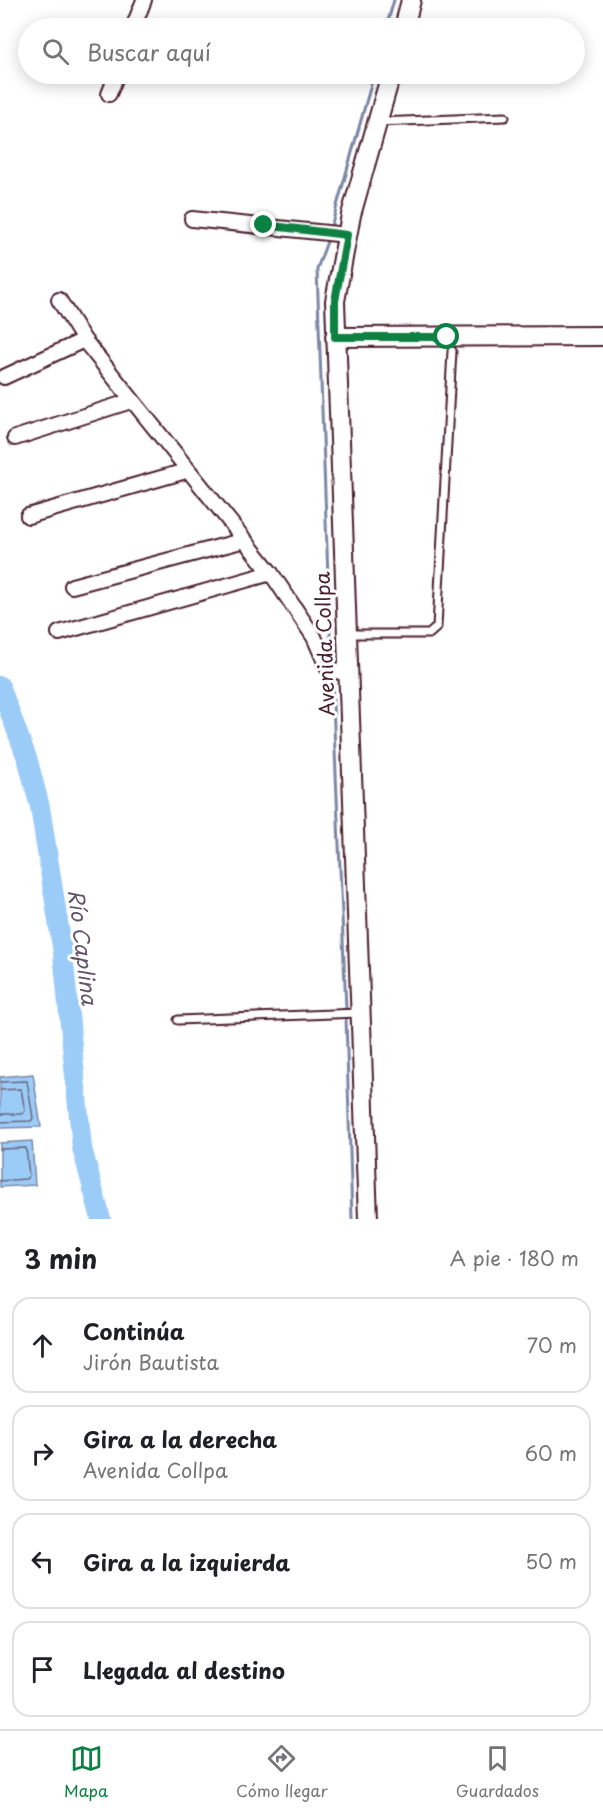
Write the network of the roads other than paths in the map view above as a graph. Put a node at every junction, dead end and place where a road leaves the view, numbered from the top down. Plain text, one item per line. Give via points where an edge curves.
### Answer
1 (144, 0) edge
2 (411, 0) edge
3 (137, 18) edge
4 (406, 18) edge
5 (113, 84) edge
6 (388, 84) edge
7 (109, 94) dead end
8 (505, 117) dead end
9 (378, 122) junction
10 (192, 219) dead end
11 (347, 235) junction
12 (59, 300) dead end
13 (603, 336) edge
14 (335, 337) junction
15 (84, 340) junction
16 (452, 351) dead end
17 (4, 377) dead end
18 (131, 401) junction
19 (15, 438) dead end
20 (186, 471) junction
21 (28, 516) dead end
22 (245, 540) junction
23 (271, 573) junction
24 (72, 586) dead end
25 (59, 633) dead end
26 (347, 634) junction
27 (348, 674) junction
28 (361, 1012) junction
29 (178, 1020) dead end
30 (368, 1219) edge

1 - 3 street
2 - 4 main road
5 - 7 street
6 - 9 main road, Avenida Collpa
8 - 9 lane
9 - 11 main road, Avenida Collpa
10 - 11 street
11 - 14 main road, Avenida Collpa via 335,301
12 - 15 street
13 - 14 main road
14 - 26 main road, Avenida Collpa
15 - 17 street
15 - 18 street
16 - 26 lane via 437,627 429,634
18 - 19 street
18 - 20 street
20 - 21 street
20 - 22 street
22 - 23 street
22 - 24 street
23 - 25 street
23 - 27 street via 314,637 328,669
26 - 27 main road, Avenida Collpa
27 - 28 main road, Avenida Collpa
28 - 29 lane
28 - 30 main road, Avenida Collpa

